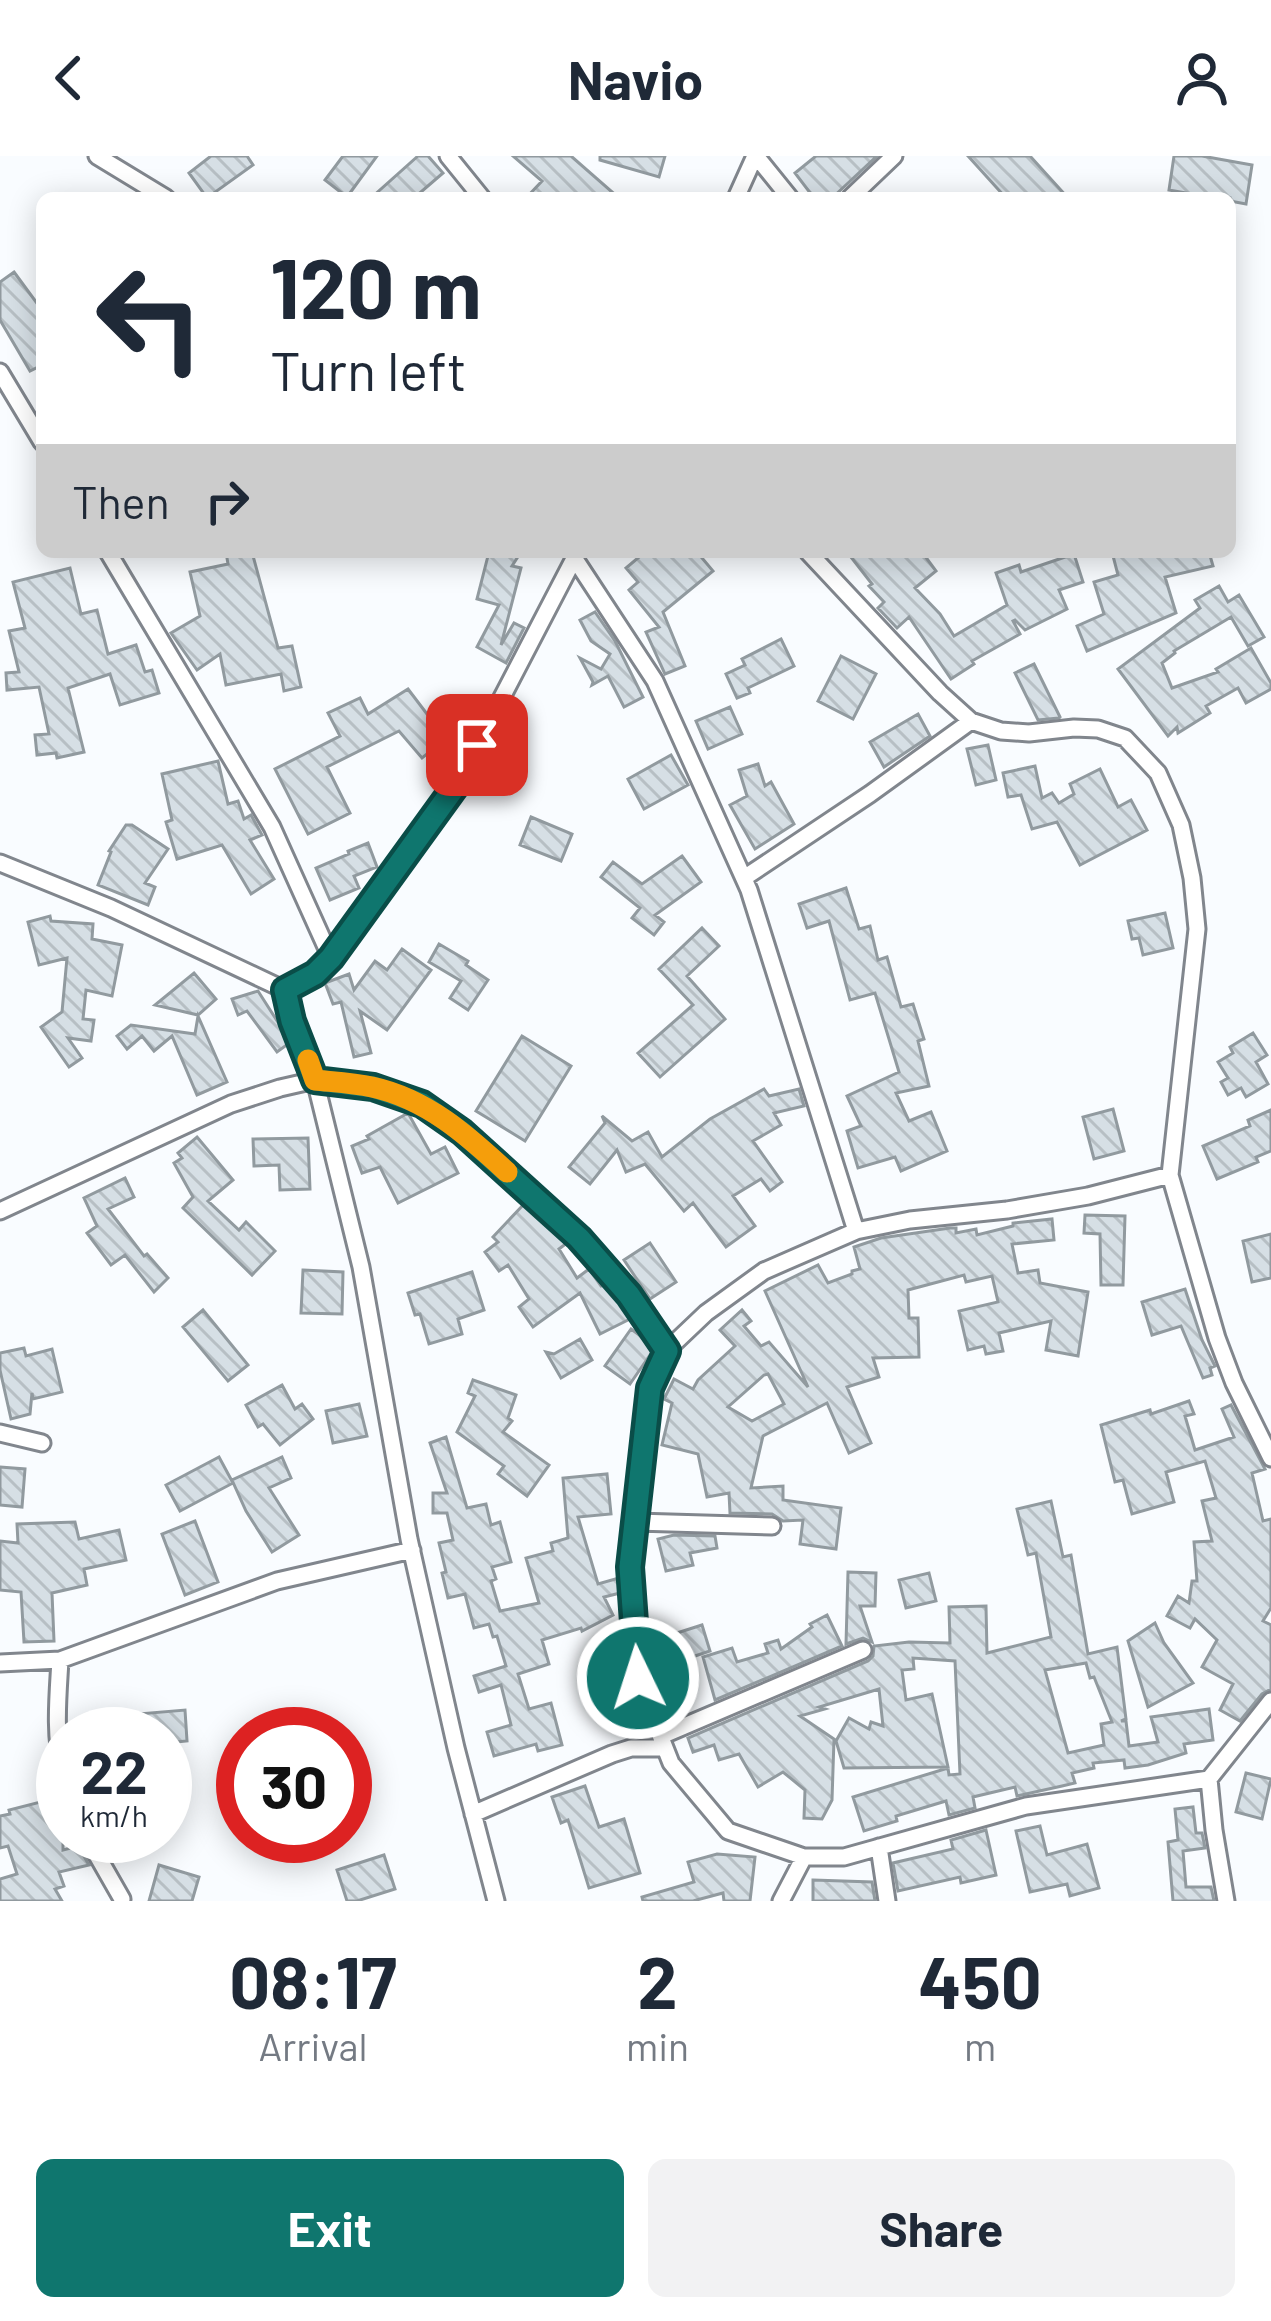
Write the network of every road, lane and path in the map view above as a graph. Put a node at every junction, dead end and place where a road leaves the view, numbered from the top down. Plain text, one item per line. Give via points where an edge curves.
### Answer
1 (97, 156) edge
2 (448, 156) edge
3 (755, 156) edge
4 (894, 156) edge
5 (156, 192) edge
6 (477, 192) edge
7 (739, 192) edge
8 (785, 192) edge
9 (856, 192) edge
10 (0, 372) edge
11 (36, 432) edge
12 (112, 558) edge
13 (575, 558) edge
14 (577, 558) edge
15 (814, 558) edge
16 (971, 721) junction
17 (4, 870) edge
18 (744, 878) junction
19 (331, 958) junction
20 (285, 990) junction
21 (315, 1080) junction
22 (1170, 1175) junction
23 (0, 1211) edge
24 (856, 1231) junction
25 (667, 1351) junction
26 (0, 1432) edge
27 (41, 1443) dead end
28 (1271, 1458) edge
29 (635, 1522) junction
30 (772, 1526) dead end
31 (412, 1550) junction
32 (863, 1650) dead end
33 (60, 1660) junction
34 (0, 1663) edge
35 (1271, 1701) edge
36 (58, 1707) edge
37 (663, 1742) junction
38 (1209, 1779) junction
39 (473, 1814) junction
40 (879, 1847) junction
41 (804, 1857) junction
42 (101, 1863) edge
43 (122, 1899) edge
44 (496, 1901) edge
45 (782, 1901) edge
46 (887, 1901) edge
47 (1226, 1901) edge

1 - 5 street
2 - 6 street
3 - 7 street
3 - 8 street
4 - 9 street
10 - 11 street
12 - 19 street via 272,827
13 - 19 street via 457,784
14 - 18 street via 656,681
15 - 16 street
16 - 18 street
16 - 22 street via 1029,734 1098,729 1125,738 1158,773 1181,826 1197,929
17 - 20 street via 111,908
18 - 24 street
19 - 20 street
20 - 21 street
21 - 23 street via 231,1104
21 - 25 street via 422,1104 462,1132 579,1238
21 - 31 street via 361,1267
22 - 24 street via 1088,1196
22 - 28 street via 1217,1338
24 - 25 street via 764,1271
25 - 29 street via 650,1388
26 - 27 street
29 - 30 street
29 - 37 street via 638,1678
31 - 33 street via 277,1581
31 - 39 street
32 - 37 street
33 - 34 street
33 - 36 street
35 - 38 street
37 - 39 street via 612,1754
37 - 41 street via 728,1832
38 - 40 street via 1026,1806
38 - 47 street
39 - 44 street
40 - 41 street
40 - 46 street
41 - 45 street
42 - 43 street

